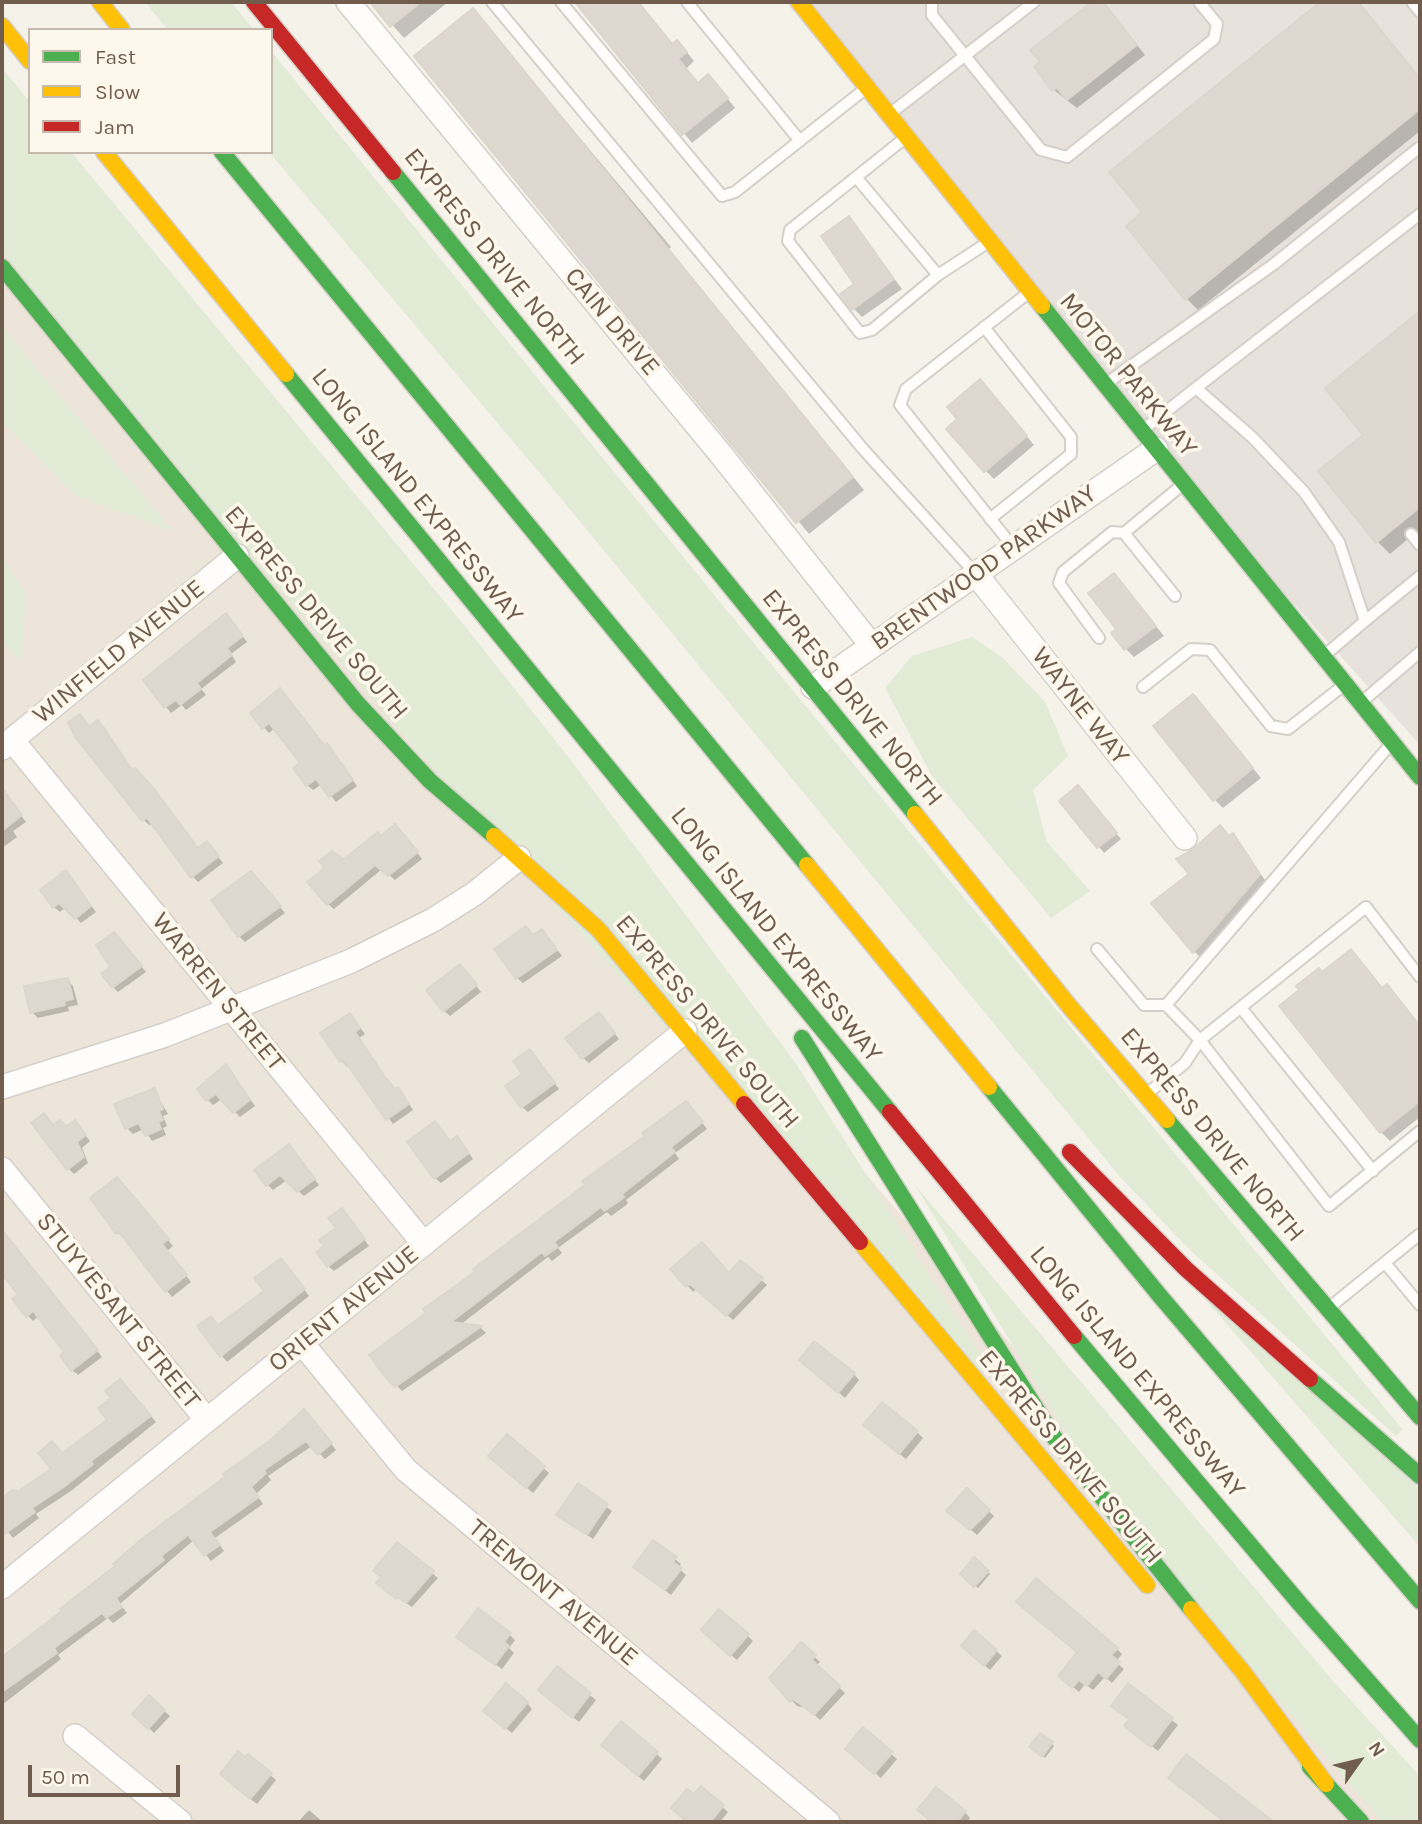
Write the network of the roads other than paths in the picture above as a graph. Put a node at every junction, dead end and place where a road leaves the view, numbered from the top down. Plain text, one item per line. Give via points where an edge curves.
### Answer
1 (100, 2) edge
2 (254, 2) edge
3 (348, 2) edge
4 (492, 2) edge
5 (561, 2) edge
6 (687, 2) edge
7 (799, 2) edge
8 (932, 2) edge
9 (1034, 2) edge
10 (1199, 2) edge
11 (1412, 2) edge
12 (1420, 12) edge
13 (2, 26) edge
14 (120, 28) edge
15 (965, 55) junction
16 (28, 58) edge
17 (867, 88) junction
18 (889, 114) junction
19 (906, 136) junction
20 (800, 141) junction
21 (1420, 147) edge
22 (106, 154) edge
23 (224, 154) edge
24 (856, 177) junction
25 (1420, 214) edge
26 (990, 241) junction
27 (2, 267) edge
28 (938, 275) junction
29 (1030, 291) junction
30 (984, 327) junction
31 (1105, 385) junction
32 (1196, 388) junction
33 (1141, 431) junction
34 (1156, 449) junction
35 (1184, 483) junction
36 (990, 519) junction
37 (1124, 533) junction
38 (1411, 534) dead end
39 (1420, 545) edge
40 (1013, 547) junction
41 (237, 556) junction
42 (975, 573) junction
43 (1420, 576) edge
44 (1175, 596) dead end
45 (1365, 621) junction
46 (1099, 638) dead end
47 (872, 646) junction
48 (1420, 652) edge
49 (1325, 656) junction
50 (1347, 684) junction
51 (813, 687) junction
52 (1143, 687) dead end
53 (546, 694) junction
54 (1362, 702) junction
55 (1393, 742) junction
56 (7, 744) edge
57 (1420, 777) edge
58 (738, 785) junction
59 (1185, 838) dead end
60 (519, 858) junction
61 (1097, 949) dead end
62 (1420, 977) edge
63 (775, 997) dead end
64 (1166, 1005) junction
65 (1241, 1008) junction
66 (233, 1011) junction
67 (789, 1019) dead end
68 (685, 1031) junction
69 (1199, 1041) junction
70 (1009, 1085) dead end
71 (2, 1087) edge
72 (1146, 1095) junction
73 (1420, 1131) edge
74 (1056, 1136) dead end
75 (2, 1169) edge
76 (1373, 1171) junction
77 (1420, 1234) edge
78 (424, 1244) junction
79 (1385, 1263) junction
80 (1420, 1305) edge
81 (1328, 1309) junction
82 (301, 1342) junction
83 (1420, 1417) edge
84 (207, 1420) junction
85 (1420, 1476) edge
86 (2, 1587) edge
87 (1161, 1601) dead end
88 (1420, 1601) edge
89 (1194, 1640) dead end
90 (75, 1736) dead end
91 (1420, 1740) edge
92 (1326, 1784) junction
93 (180, 1822) edge
94 (828, 1822) edge
95 (1361, 1822) edge

1 - 14 main road
2 - 51 main road, EXPRESS DRIVE NORTH
3 - 47 street, CAIN DRIVE via 723,457
4 - 42 lane via 787,359
5 - 20 lane via 722,196 735,192
6 - 20 lane
7 - 17 main road, MOTOR PARKWAY
8 - 15 lane via 932,15
9 - 15 lane
10 - 15 lane via 1217,24 1214,39 1067,157 1041,150
11 - 12 lane
13 - 16 main road
15 - 18 lane
17 - 18 main road, MOTOR PARKWAY
17 - 20 lane
18 - 19 main road, MOTOR PARKWAY
19 - 24 lane
19 - 26 main road, MOTOR PARKWAY
21 - 31 lane via 1274,264
22 - 53 main road, LONG ISLAND EXPRESSWAY
23 - 58 main road
24 - 28 lane
24 - 28 lane via 790,230 788,241 860,333 872,330
25 - 32 lane
26 - 28 lane
26 - 29 main road, MOTOR PARKWAY
27 - 41 main road, EXPRESS DRIVE SOUTH
29 - 30 lane
29 - 31 main road, MOTOR PARKWAY
30 - 36 lane via 1071,437 1071,454
30 - 36 lane via 906,389 900,405
31 - 33 main road, MOTOR PARKWAY
32 - 33 lane
32 - 45 lane via 1253,438 1304,492 1339,542
33 - 34 main road, MOTOR PARKWAY
34 - 35 main road, MOTOR PARKWAY
34 - 40 street, BRENTWOOD PARKWAY
35 - 37 lane
35 - 49 main road, MOTOR PARKWAY
36 - 40 lane
37 - 44 lane
37 - 46 lane via 1112,533 1063,572 1059,583
38 - 39 lane
40 - 42 street, BRENTWOOD PARKWAY
41 - 56 street, WINFIELD AVENUE
41 - 60 main road, EXPRESS DRIVE SOUTH via 405,757
42 - 47 street, BRENTWOOD PARKWAY
42 - 59 street, WAYNE WAY
43 - 45 lane
45 - 49 lane
47 - 51 street, BRENTWOOD PARKWAY
48 - 54 lane
49 - 50 main road, MOTOR PARKWAY
50 - 52 lane via 1288,729 1271,726 1210,650 1191,649
50 - 54 main road, MOTOR PARKWAY
51 - 72 main road, EXPRESS DRIVE NORTH
53 - 63 main road
53 - 91 main road, LONG ISLAND EXPRESSWAY via 1089,1355
54 - 55 main road, MOTOR PARKWAY
55 - 57 main road, MOTOR PARKWAY
55 - 64 lane
56 - 66 street, WARREN STREET
58 - 70 main road
58 - 88 main road via 1160,1296
60 - 66 street via 433,920
60 - 68 main road, EXPRESS DRIVE SOUTH via 598,929
61 - 64 lane via 1144,1005
62 - 65 lane via 1366,907
64 - 69 lane
65 - 69 lane
65 - 76 lane
66 - 71 street
66 - 78 street, WARREN STREET
67 - 92 main road via 1054,1437 1243,1672
68 - 78 street, ORIENT AVENUE
68 - 87 main road, EXPRESS DRIVE SOUTH
69 - 72 lane via 1185,1063
69 - 76 lane via 1329,1206
72 - 81 main road, EXPRESS DRIVE NORTH
73 - 76 lane
74 - 85 main road via 1186,1269
75 - 84 street, STUYVESANT STREET
77 - 79 lane
78 - 82 street, ORIENT AVENUE
79 - 80 lane
79 - 81 lane
81 - 83 main road, EXPRESS DRIVE NORTH
82 - 84 street, ORIENT AVENUE
82 - 94 street, TREMONT AVENUE via 406,1470
84 - 86 street, ORIENT AVENUE
89 - 92 main road
90 - 93 street
92 - 95 main road

